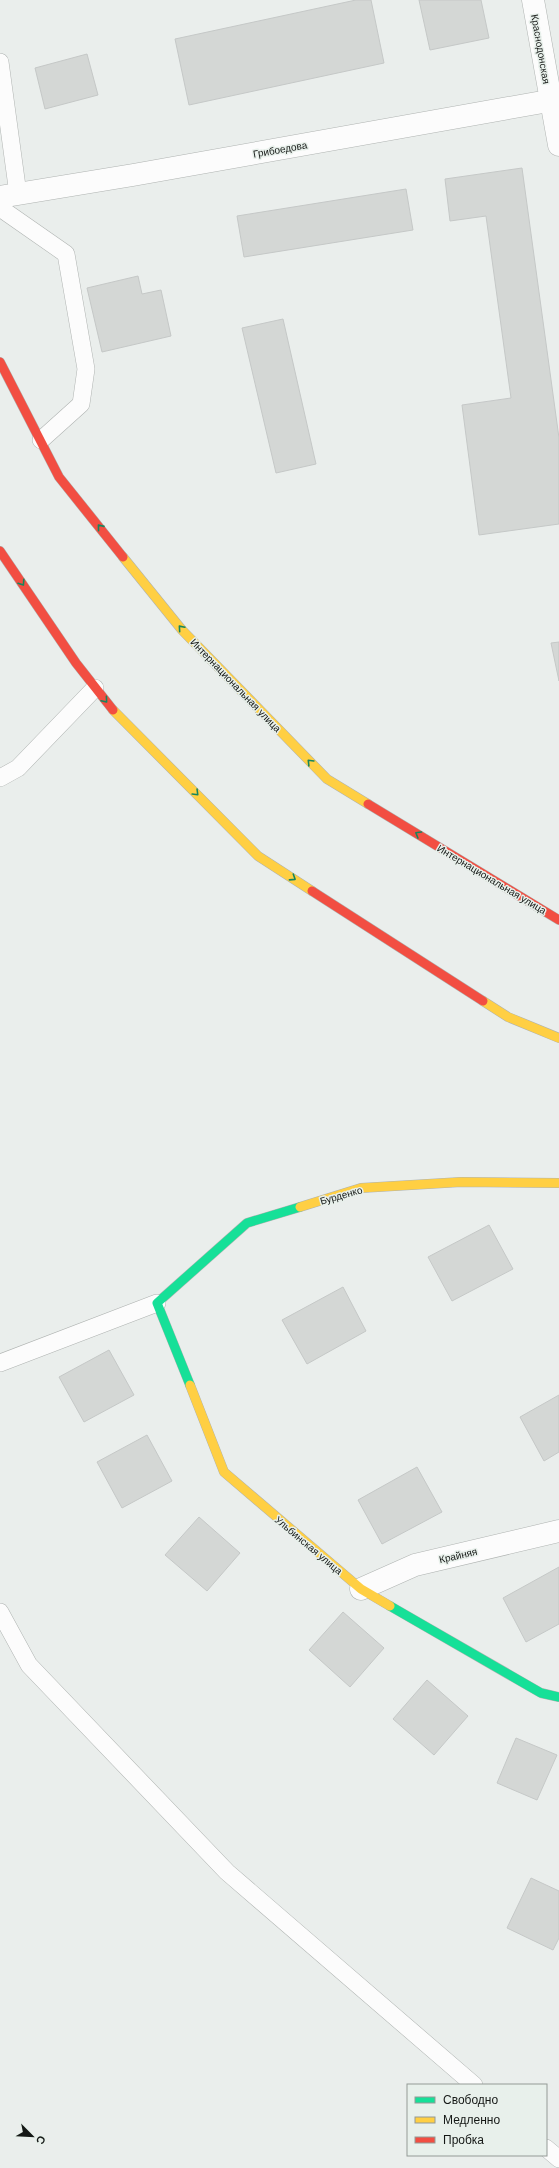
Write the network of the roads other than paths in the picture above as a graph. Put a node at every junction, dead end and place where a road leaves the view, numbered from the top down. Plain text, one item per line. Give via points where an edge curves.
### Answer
1 (533, 0) edge
2 (0, 62) edge
3 (555, 99) edge
4 (559, 145) edge
5 (9, 195) edge
6 (0, 208) edge
7 (0, 362) edge
8 (41, 440) junction
9 (0, 551) edge
10 (95, 688) junction
11 (0, 778) edge
12 (559, 920) edge
13 (559, 1038) edge
14 (559, 1183) edge
15 (157, 1303) junction
16 (0, 1363) edge
17 (559, 1531) edge
18 (361, 1589) junction
19 (0, 1612) edge
20 (559, 1697) edge
21 (473, 2084) edge
22 (547, 2149) edge
23 (559, 2159) edge

1 - 3 street, Краснодонская
2 - 5 lane
3 - 4 street, Краснодонская
3 - 5 street, Грибоедова
6 - 8 lane via 66,254 86,369 81,404
7 - 8 main road, Интернациональная улица
12 -> 8 main road, Интернациональная улица via 327,779 182,630 59,477
9 -> 10 main road
10 - 11 lane via 18,768
10 -> 13 main road via 258,856 508,1017
14 - 15 main road, Бурденко via 461,1182 361,1188 247,1223
15 - 16 lane
15 - 18 main road, Ульбинская улица via 224,1472
17 - 18 street, Крайняя via 414,1565
18 - 20 main road, Ульбинская улица via 541,1693
19 - 21 lane via 29,1665 227,1872
22 - 23 lane

